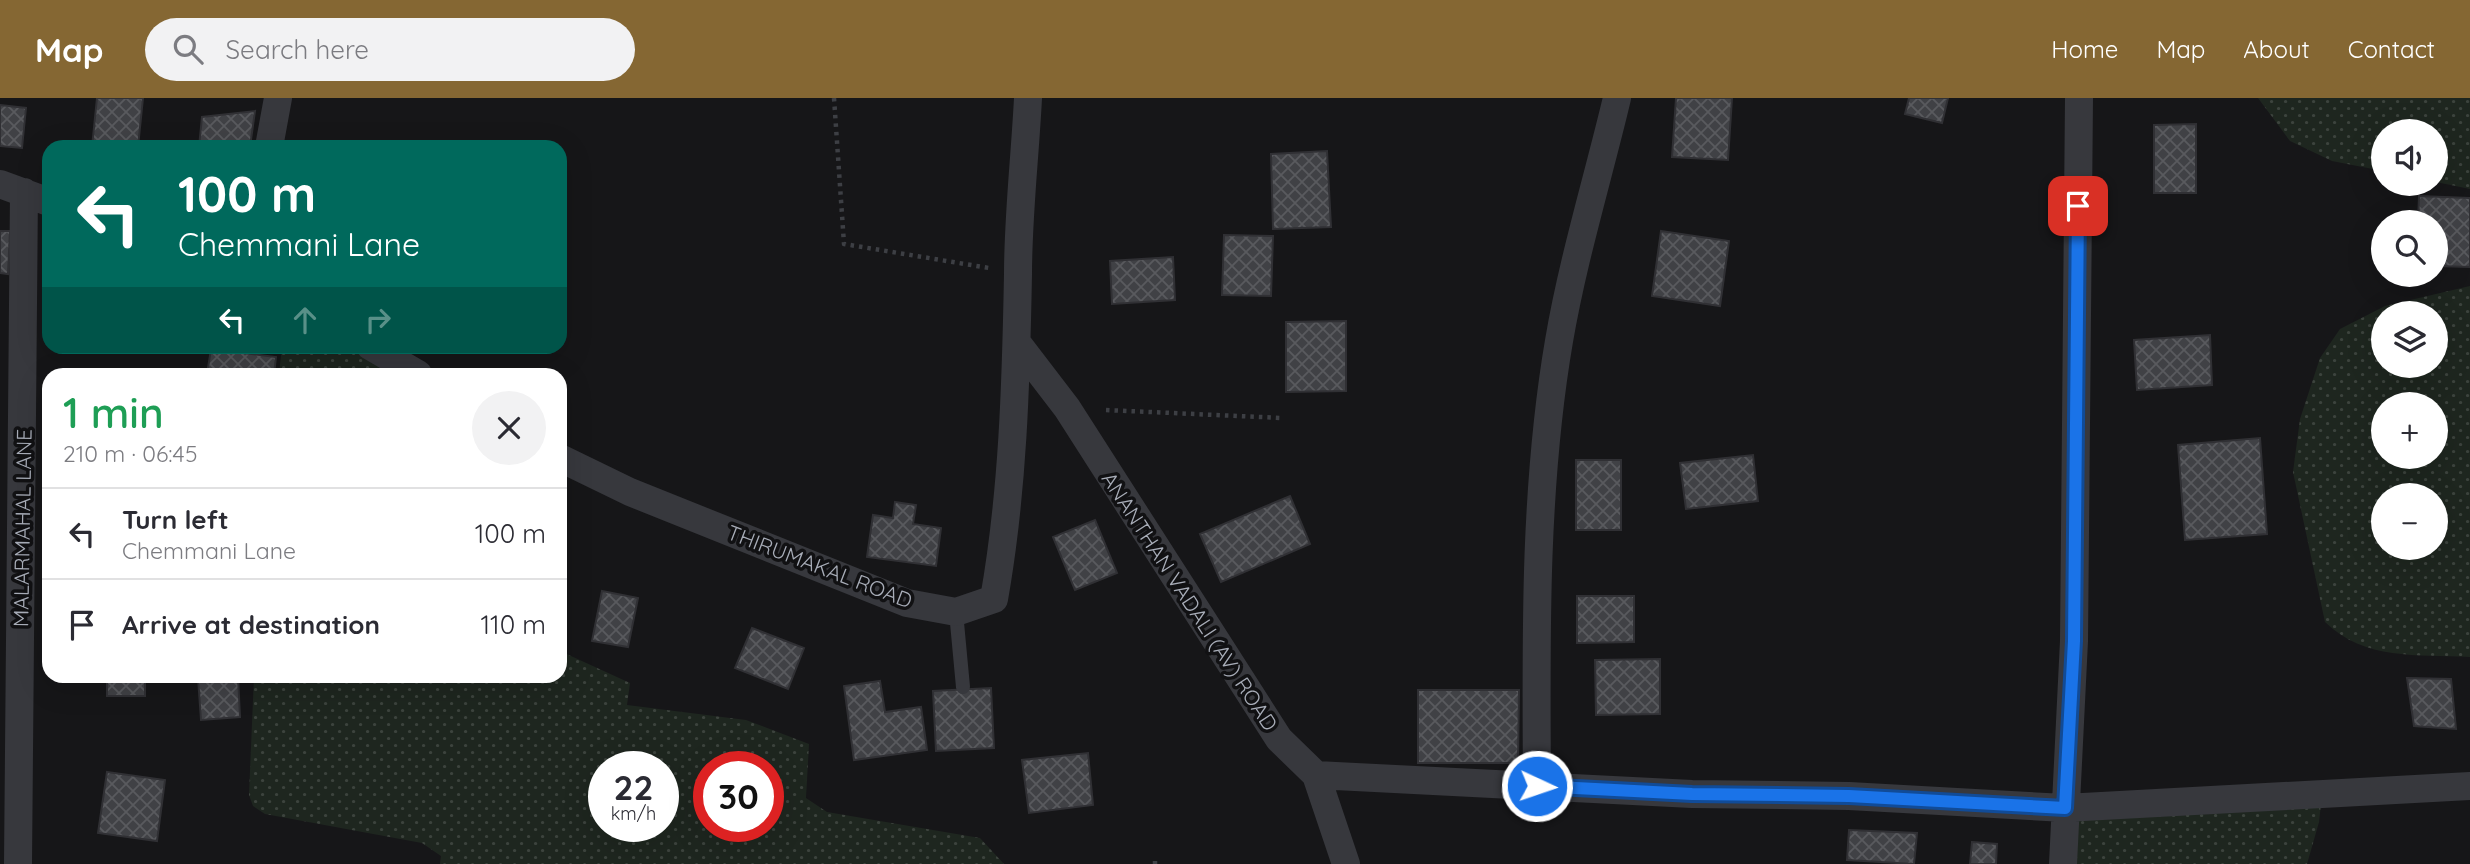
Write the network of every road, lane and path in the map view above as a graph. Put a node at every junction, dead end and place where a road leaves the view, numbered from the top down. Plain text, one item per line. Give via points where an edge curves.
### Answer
1 (278, 98) edge
2 (834, 98) edge
3 (1028, 98) edge
4 (1617, 98) edge
5 (2078, 98) edge
6 (270, 140) edge
7 (24, 193) edge
8 (1018, 273) junction
9 (1018, 340) junction
10 (384, 354) edge
11 (408, 368) edge
12 (1067, 408) junction
13 (1282, 418) dead end
14 (567, 461) edge
15 (956, 612) junction
16 (963, 687) dead end
17 (1316, 775) junction
18 (1537, 786) junction
19 (2470, 786) edge
20 (2065, 808) junction
21 (18, 864) edge
22 (1346, 864) edge
23 (2063, 864) edge

1 - 6 street
2 - 8 path via 844,244
3 - 8 street
4 - 18 street via 1559,340 1545,464 1536,629
5 - 20 street via 2074,641
7 - 21 street, MALARMAHAL LANE
8 - 9 street
9 - 12 street, ANANTHAN VADALI (AV) ROAD
9 - 15 street, THIRUMAKAL ROAD via 1008,497 995,599
10 - 11 street
12 - 13 path
12 - 17 street, ANANTHAN VADALI (AV) ROAD via 1279,739
14 - 15 street, THIRUMAKAL ROAD via 630,492 907,603
15 - 16 lane
17 - 18 street
17 - 22 street, ANANTHAN VADALI (AV) ROAD
18 - 20 street
19 - 20 street
20 - 23 street

